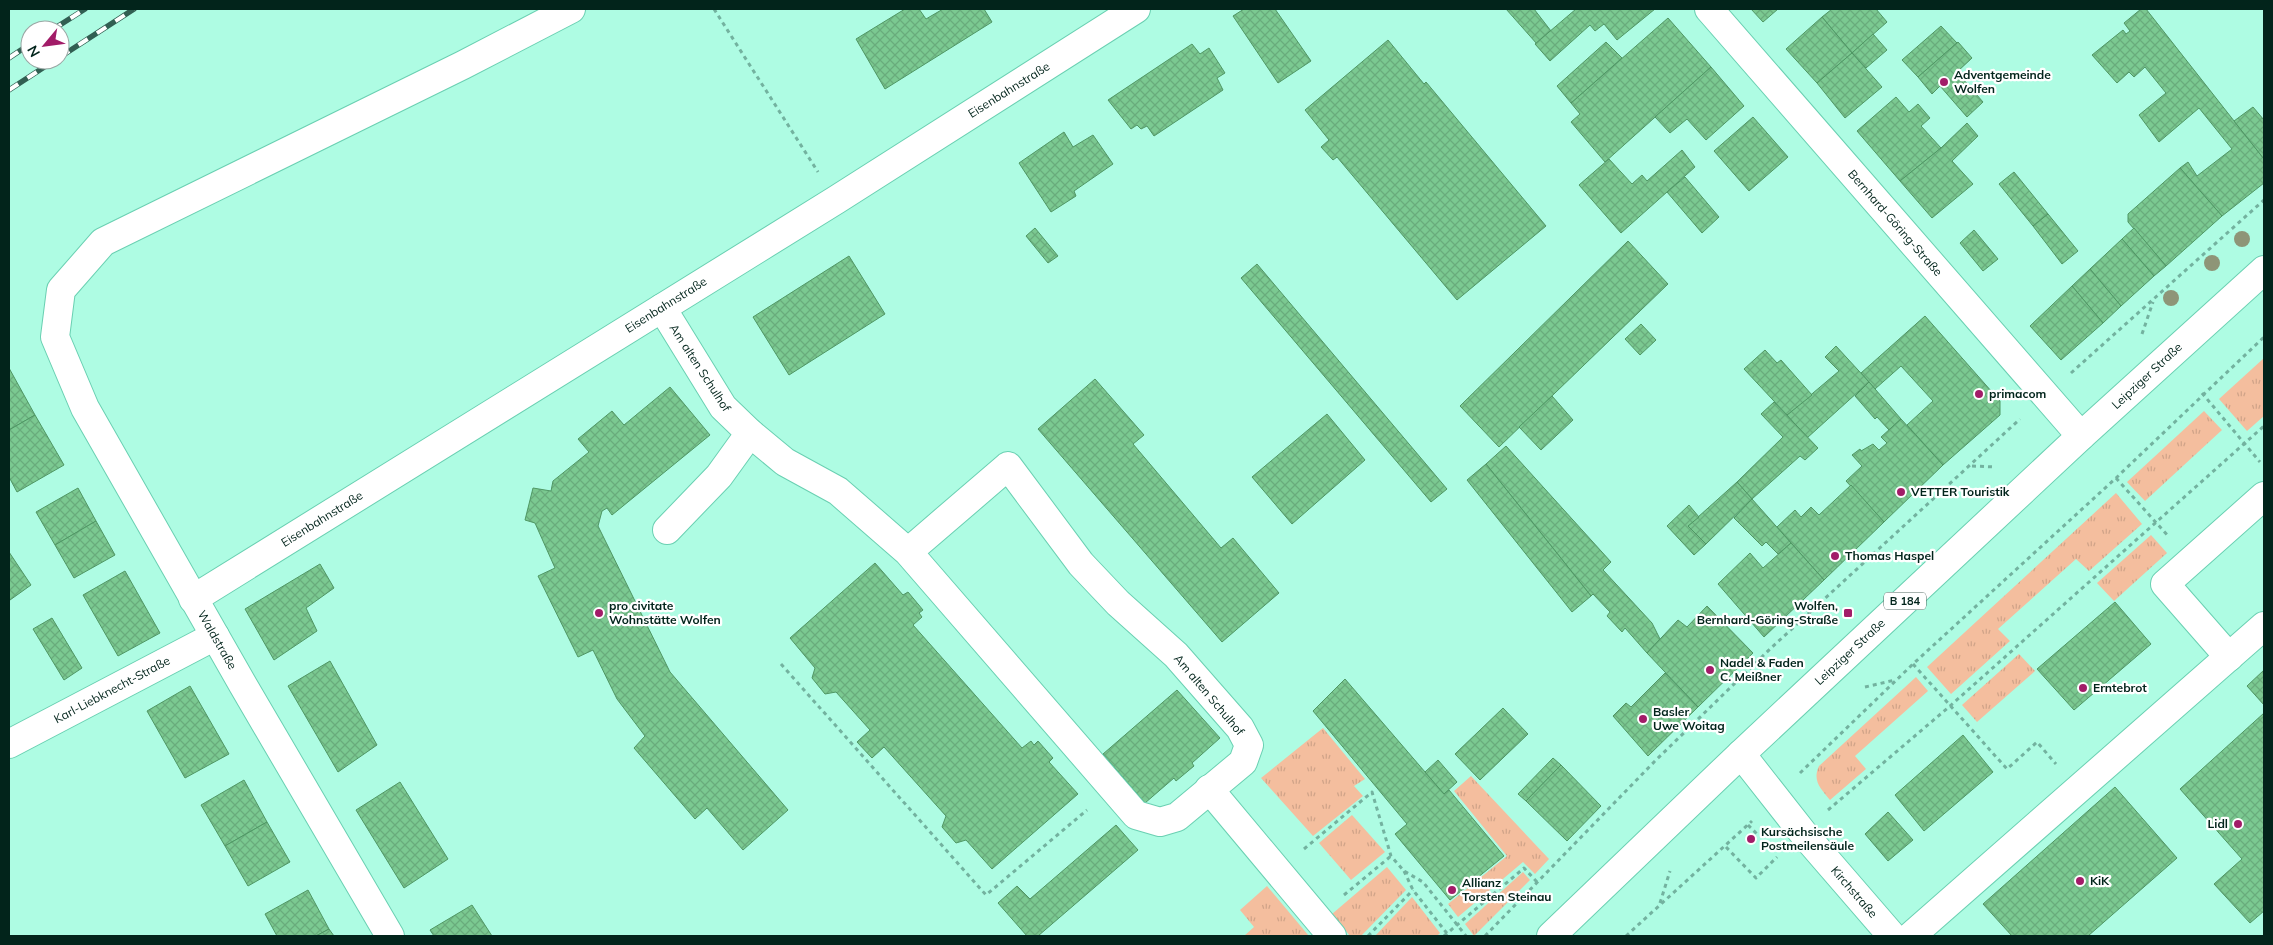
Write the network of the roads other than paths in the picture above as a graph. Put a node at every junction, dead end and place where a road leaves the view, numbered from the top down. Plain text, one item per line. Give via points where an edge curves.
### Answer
1 (571, 9) edge
2 (1136, 9) edge
3 (1710, 9) edge
4 (2264, 270) edge
5 (662, 308) junction
6 (750, 433) junction
7 (2081, 436) junction
8 (2264, 496) edge
9 (667, 530) dead end
10 (908, 552) junction
11 (194, 599) junction
12 (2264, 626) edge
13 (215, 636) junction
14 (2229, 657) junction
15 (9, 744) edge
16 (1741, 754) junction
17 (1209, 789) junction
18 (1324, 927) edge
19 (390, 936) edge
20 (1551, 936) edge
21 (1892, 936) edge
22 (1911, 936) edge

1 - 11 street, Waldstraße via 103,242 61,290 55,337 86,408
2 - 5 street, Eisenbahnstraße
3 - 7 street, Bernhard-Göring-Straße
4 - 7 street, Leipziger Straße / B 184
5 - 6 street, Am alten Schulhof via 723,407
5 - 11 street, Eisenbahnstraße
6 - 9 street via 719,476
6 - 10 street, Am alten Schulhof via 785,462 838,491
7 - 16 street, Leipziger Straße / B 184
8 - 14 street via 2165,584
10 - 17 street, Am alten Schulhof via 1136,815 1160,822 1177,817
10 - 17 street, Am alten Schulhof via 1008,466 1081,564 1118,603 1176,655 1240,728 1249,745 1243,762
11 - 13 street, Waldstraße
12 - 14 street
13 - 15 street, Karl-Liebknecht-Straße
13 - 19 street, Waldstraße
14 - 22 street
16 - 20 street, Leipziger Straße / B 184
16 - 21 street, Kirchstraße via 1803,833
17 - 18 street

